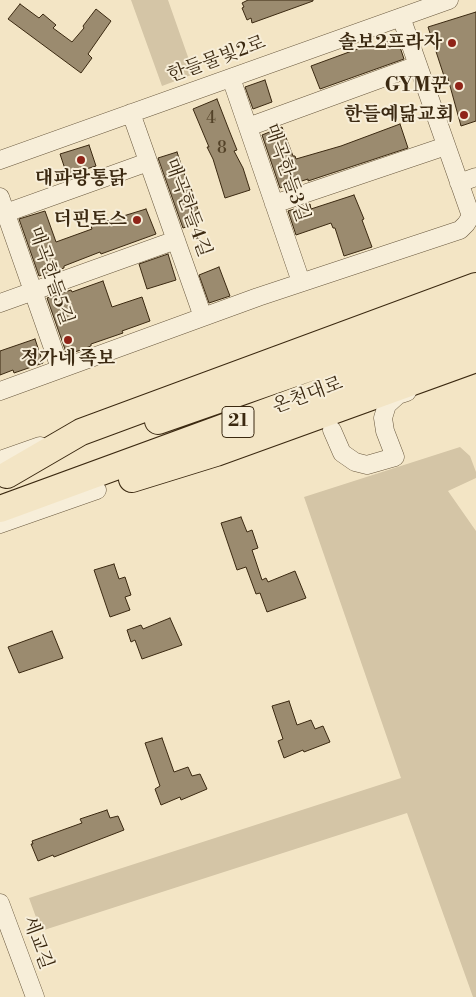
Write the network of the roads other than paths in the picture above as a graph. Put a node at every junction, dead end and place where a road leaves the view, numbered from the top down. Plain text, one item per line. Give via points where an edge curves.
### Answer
1 (449, 0) edge
2 (401, 17) junction
3 (418, 65) junction
4 (231, 78) junction
5 (131, 113) junction
6 (248, 127) junction
7 (446, 146) junction
8 (0, 160) edge
9 (148, 162) junction
10 (468, 180) edge
11 (274, 204) junction
12 (2, 209) edge
13 (176, 240) junction
14 (301, 282) junction
15 (476, 286) edge
16 (33, 291) junction
17 (0, 303) edge
18 (476, 310) edge
19 (203, 316) junction
20 (476, 335) edge
21 (476, 359) edge
22 (60, 368) junction
23 (476, 369) edge
24 (0, 391) edge
25 (327, 419) junction
26 (2, 470) edge
27 (96, 490) junction
28 (11, 506) edge
29 (0, 524) edge
30 (0, 904) edge
31 (3, 923) edge
32 (35, 997) edge

1 - 2 street, 한들물빛2로
2 - 3 street
2 - 4 street, 한들물빛2로
3 - 6 street
3 - 7 street
4 - 5 street, 한들물빛2로
4 - 6 street, 매곡한들3길
5 - 8 street, 한들물빛2로
5 - 9 street, 매곡한들4길
6 - 11 street, 매곡한들3길
7 - 10 street
7 - 11 street
9 - 12 street
9 - 13 street, 매곡한들4길
10 - 14 street via 471,216 460,230
11 - 14 street, 매곡한들3길
12 - 16 street, 매곡한들5길
13 - 16 street
13 - 19 street, 매곡한들4길
14 - 19 street
15 - 26 highway via 81,432
16 - 17 street
16 - 22 street, 매곡한들5길
18 - 26 highway, 온천대로 / 21
19 - 22 street
20 - 28 highway, 온천대로 / 21
21 - 25 highway
22 - 24 street
23 - 25 street via 398,395 387,405 384,418 394,457 368,465 355,462 342,453
25 - 27 highway
27 - 28 highway
27 - 29 street
30 - 31 street, 세교길
31 - 32 street, 세교길

